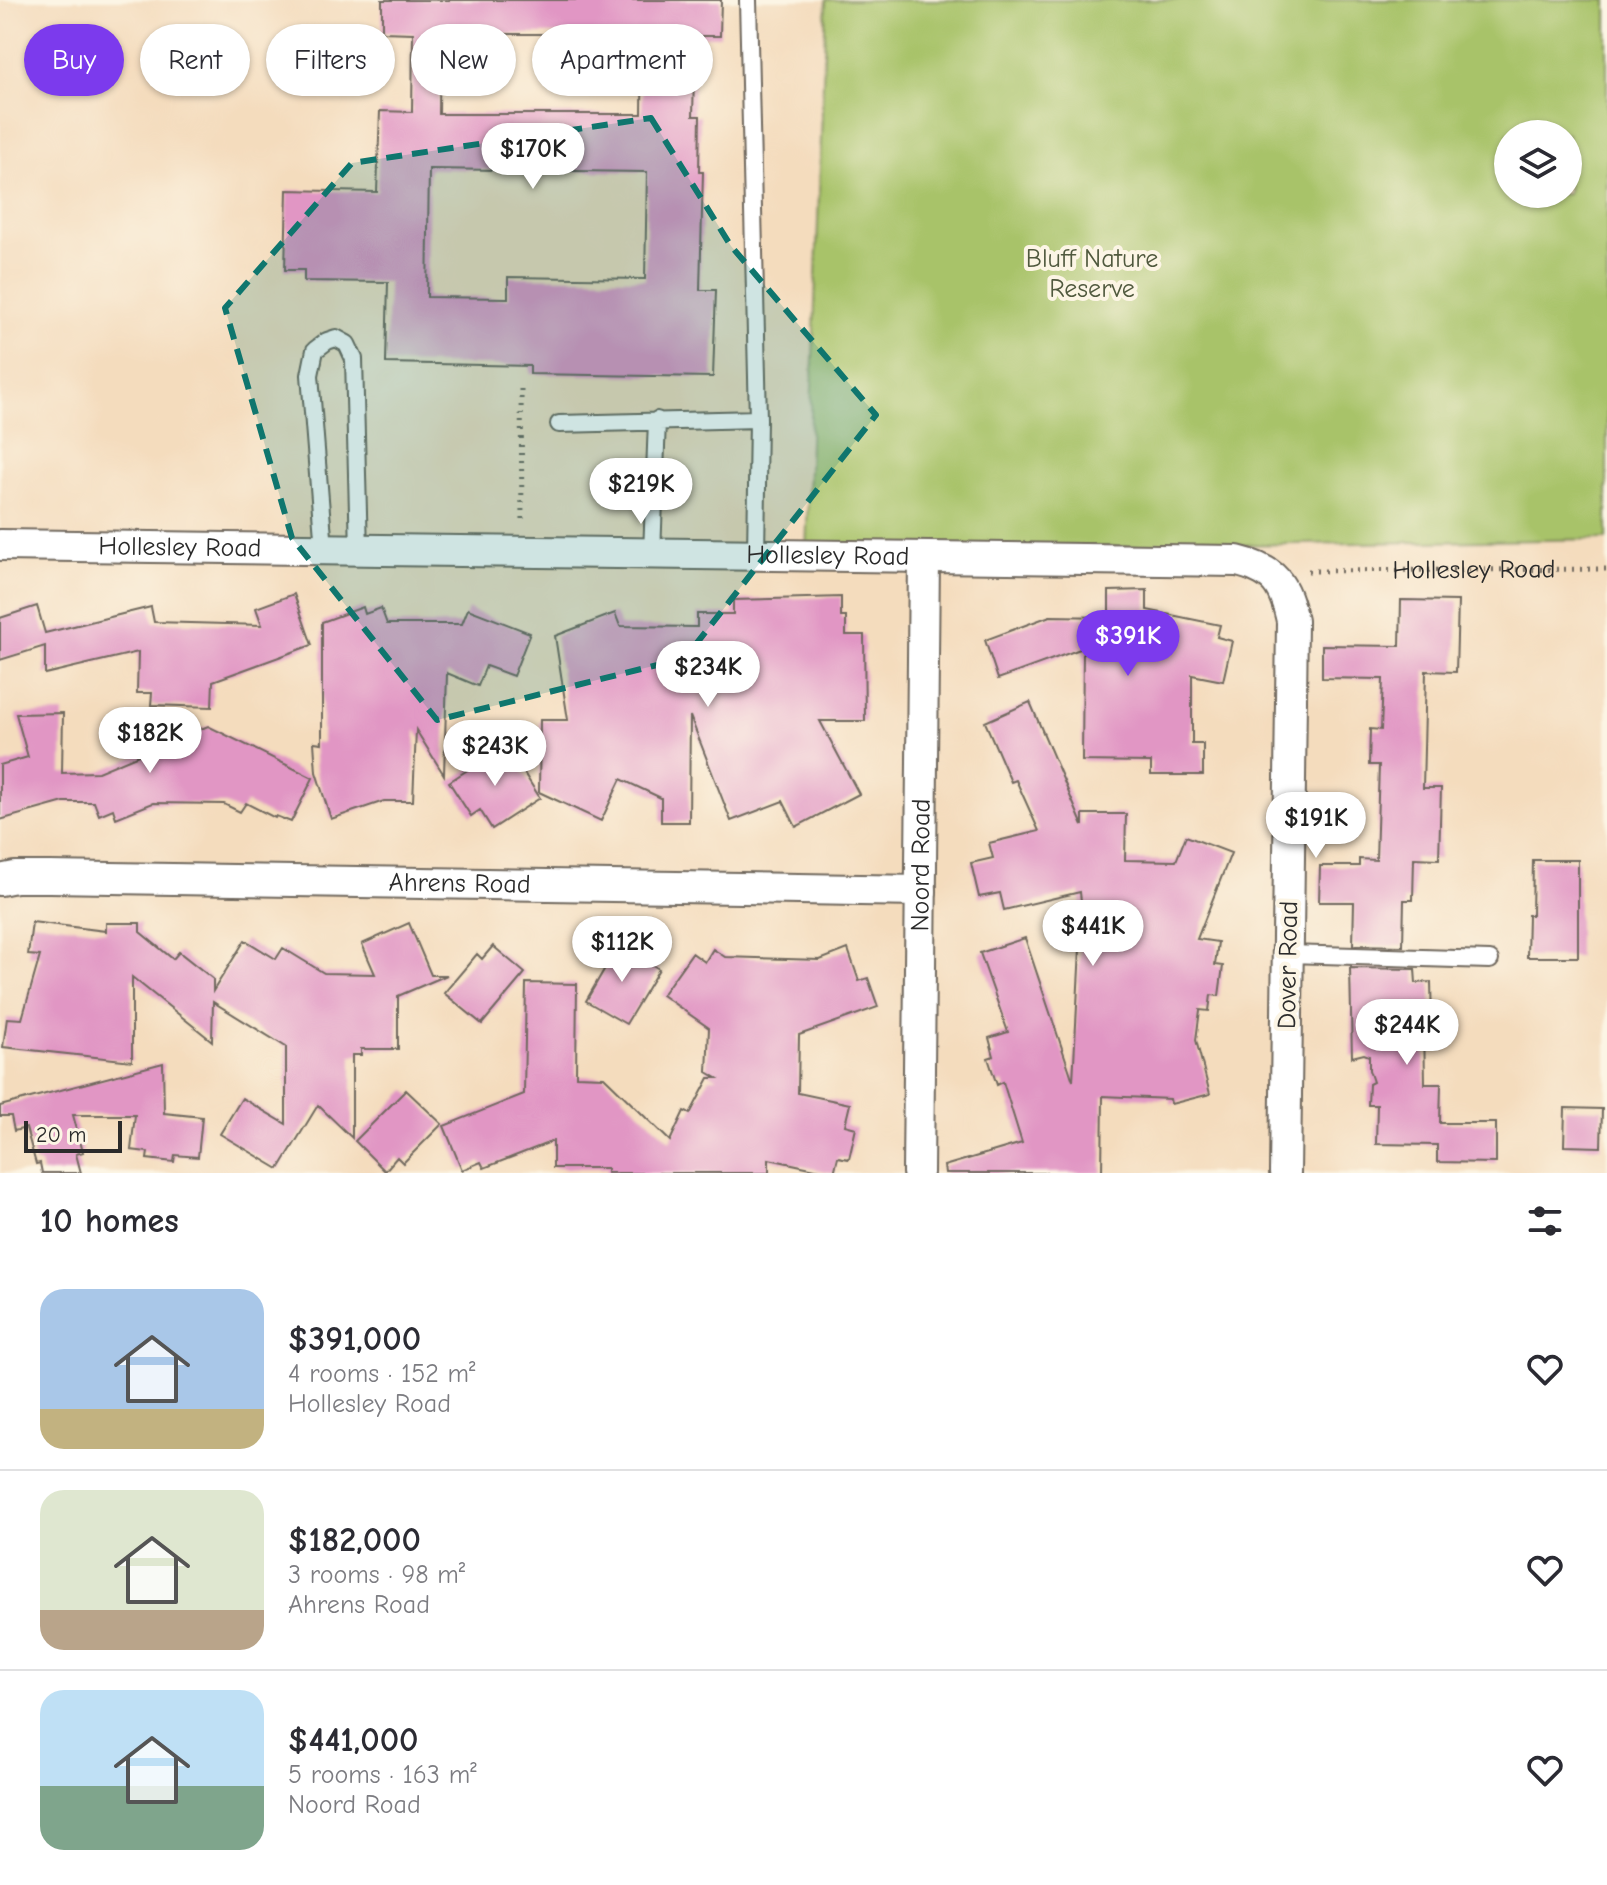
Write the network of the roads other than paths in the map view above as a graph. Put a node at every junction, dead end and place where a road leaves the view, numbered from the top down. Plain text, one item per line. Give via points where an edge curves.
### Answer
1 (748, 0) edge
2 (758, 419) junction
3 (657, 420) junction
4 (559, 424) dead end
5 (0, 545) edge
6 (324, 549) junction
7 (359, 551) junction
8 (652, 554) junction
9 (756, 554) junction
10 (924, 557) junction
11 (1269, 572) joint
12 (0, 880) edge
13 (921, 891) junction
14 (1288, 954) junction
15 (1490, 960) dead end
16 (918, 1173) edge
17 (1285, 1173) edge

1 - 2 lane
2 - 3 lane
2 - 9 lane
3 - 4 lane
3 - 8 lane
5 - 6 street, Hollesley Road
6 - 7 street, Hollesley Road
6 - 7 lane via 310,375 315,350 336,338 347,344 354,359
7 - 8 street, Hollesley Road
8 - 9 street, Hollesley Road
9 - 10 street, Hollesley Road
10 - 11 street, Hollesley Road via 1237,561
10 - 13 street, Noord Road
11 - 14 street, Dover Road via 1288,602 1292,621
12 - 13 street, Ahrens Road
13 - 16 street, Noord Road
14 - 15 lane
14 - 17 street, Dover Road

